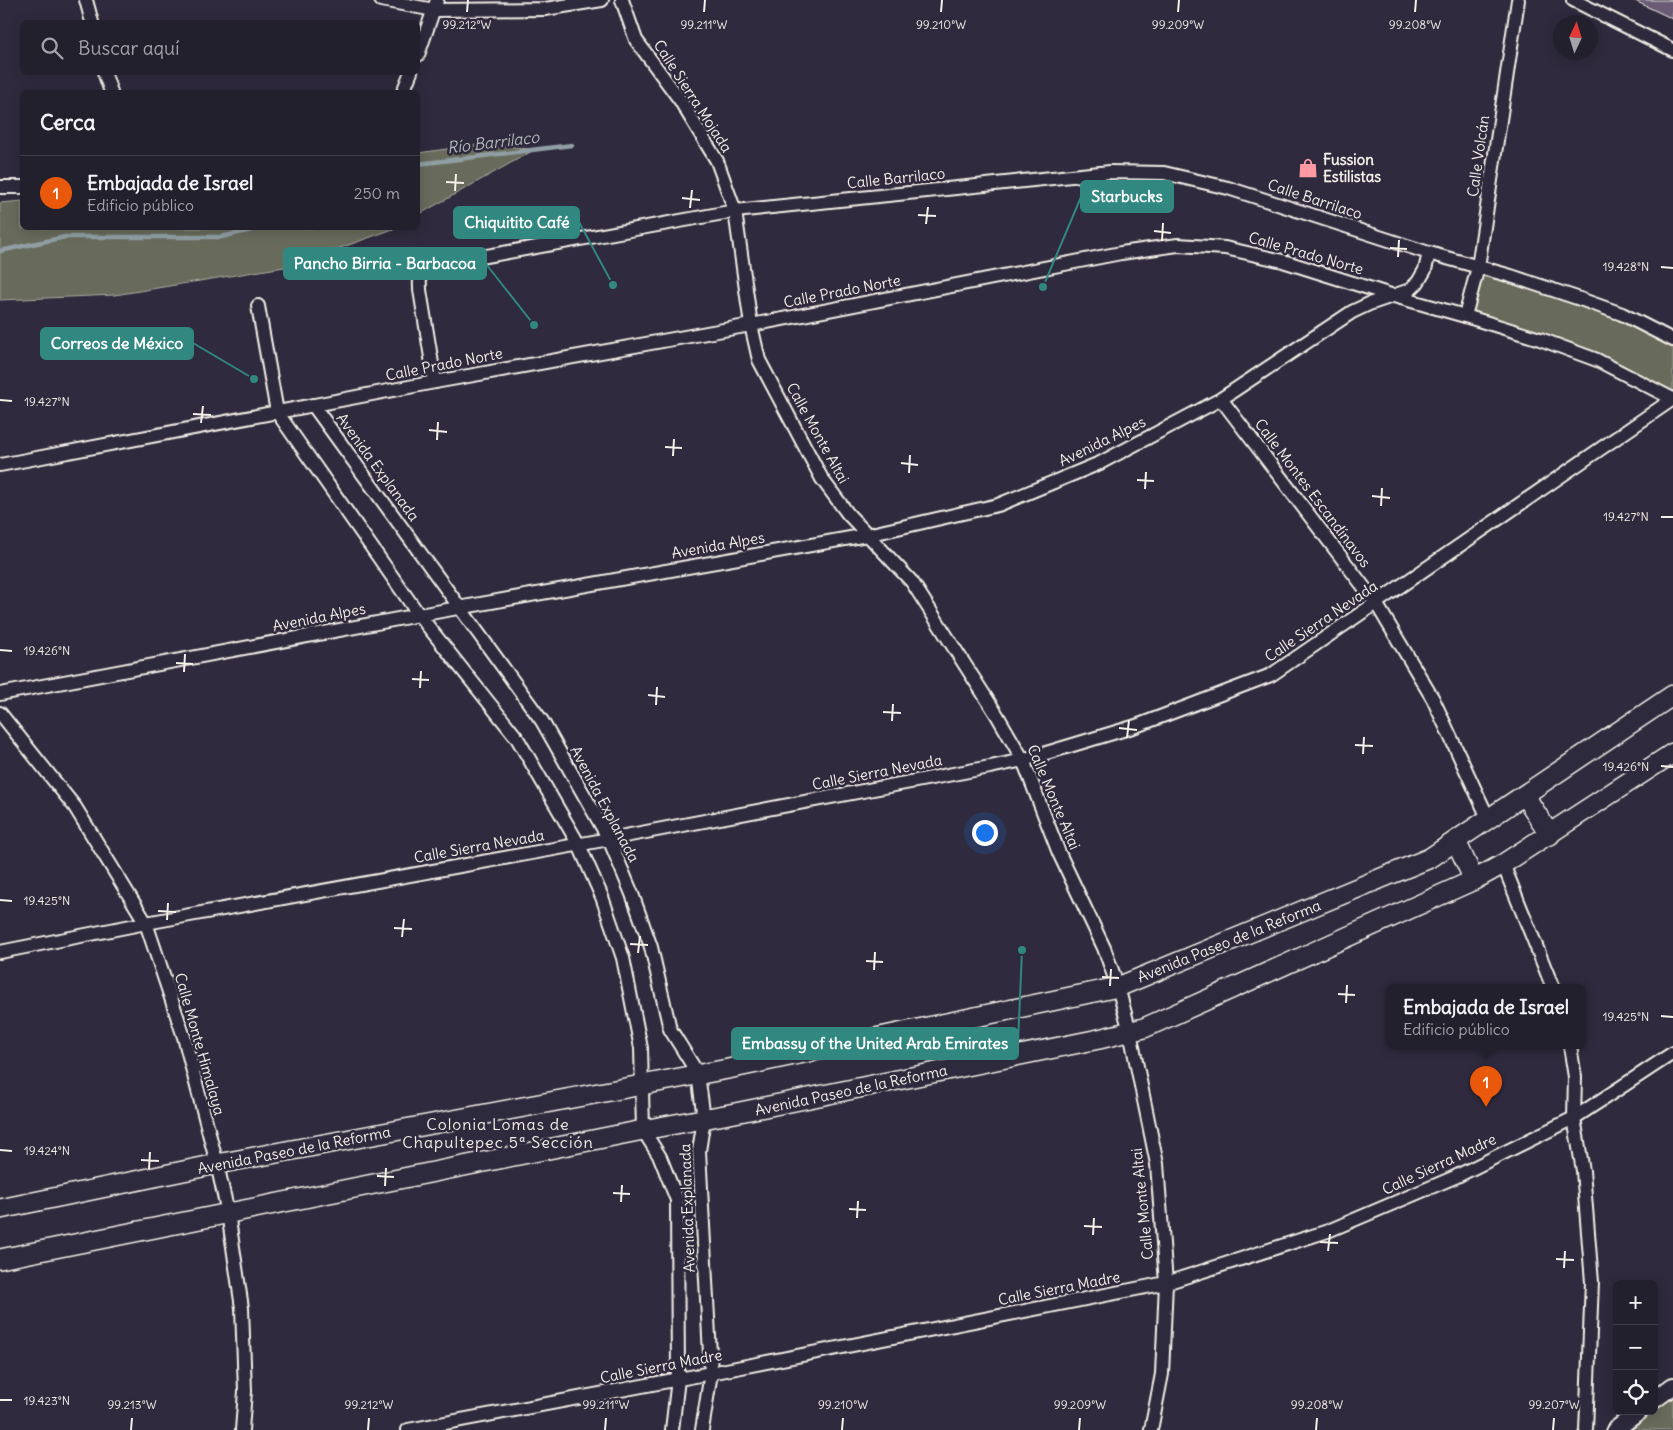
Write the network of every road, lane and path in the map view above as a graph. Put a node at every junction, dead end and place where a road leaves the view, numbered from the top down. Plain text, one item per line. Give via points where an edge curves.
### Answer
1 (86, 0) edge
2 (381, 0) edge
3 (602, 0) edge
4 (622, 0) edge
5 (1518, 0) edge
6 (1573, 0) edge
7 (436, 5) edge
8 (91, 20) edge
9 (420, 49) edge
10 (1673, 50) edge
11 (105, 75) edge
12 (410, 75) edge
13 (110, 90) edge
14 (403, 90) edge
15 (0, 187) edge
16 (20, 187) edge
17 (735, 211) junction
18 (1429, 252) junction
19 (1478, 267) junction
20 (1394, 296) junction
21 (258, 306) dead end
22 (1466, 316) junction
23 (752, 324) junction
24 (1673, 340) edge
25 (435, 382) junction
26 (1220, 399) junction
27 (1673, 399) edge
28 (313, 405) junction
29 (276, 412) junction
30 (0, 465) edge
31 (867, 535) junction
32 (1376, 602) junction
33 (459, 609) junction
34 (419, 615) junction
35 (0, 694) edge
36 (1673, 695) edge
37 (0, 713) edge
38 (1673, 753) edge
39 (1023, 760) junction
40 (1525, 796) junction
41 (1489, 820) junction
42 (1550, 834) junction
43 (609, 839) junction
44 (1456, 842) junction
45 (579, 845) junction
46 (1503, 864) junction
47 (1474, 880) junction
48 (146, 923) junction
49 (0, 952) edge
50 (1552, 984) edge
51 (1118, 987) junction
52 (1130, 1032) junction
53 (1570, 1049) edge
54 (1673, 1053) edge
55 (698, 1074) junction
56 (641, 1086) junction
57 (1574, 1118) junction
58 (704, 1119) junction
59 (643, 1130) junction
60 (217, 1164) junction
61 (0, 1209) edge
62 (228, 1214) junction
63 (0, 1259) edge
64 (1166, 1283) junction
65 (711, 1373) junction
66 (678, 1379) junction
67 (1673, 1386) edge
68 (1658, 1397) edge
69 (1635, 1415) edge
70 (242, 1430) edge
71 (408, 1430) edge
72 (672, 1430) edge
73 (702, 1430) edge
74 (1151, 1430) edge
75 (1586, 1430) edge
76 (1615, 1430) edge

1 - 8 street
2 - 7 street
3 - 7 street via 545,9
4 - 17 street, Calle Sierra Mojada via 636,40 680,100 717,161
5 - 19 street, Calle Volcán
6 - 10 street
7 - 9 street
11 - 13 street
12 - 14 street
15 - 16 street
17 - 18 street, Calle Barrilaco via 1110,172 1164,173 1228,188
17 - 23 street, Calle Monte Altai
17 - 25 street, Calle Barrilaco via 426,267 420,275 420,290
18 - 19 street, Calle Barrilaco
18 - 20 street, Avenida Alpes via 1418,282 1410,290
19 - 22 street, Calle Volcán
19 - 24 street via 1622,314
20 - 22 street, Calle Prado Norte
20 - 23 street, Calle Prado Norte via 1284,261 1225,248 1178,246
20 - 26 street, Avenida Alpes via 1352,312
21 - 29 street
22 - 27 street, Calle Prado Norte via 1597,360
23 - 25 street, Calle Prado Norte
23 - 31 street, Calle Monte Altai via 759,360 822,479
25 - 28 street, Calle Prado Norte
26 - 31 street, Avenida Alpes via 1100,463 998,505
26 - 32 street, Calle Montes Escandínavos
27 - 32 street, Calle Sierra Nevada
28 - 29 street, Calle Prado Norte
28 - 33 street, Avenida Explanada
29 - 30 street, Calle Prado Norte
29 - 34 street
31 - 33 street, Avenida Alpes
31 - 39 street, Calle Monte Altai via 912,582
32 - 39 street, Calle Sierra Nevada via 1271,675 1136,726
32 - 41 street, Calle Montes Escandínavos via 1433,699
33 - 34 street, Avenida Alpes
33 - 43 street, Avenida Explanada via 542,721
34 - 35 street, Avenida Alpes
34 - 45 street via 517,738
36 - 40 main road, Avenida Paseo de la Reforma
37 - 48 street, Calle Monte Himalaya via 75,807
38 - 42 main road, Avenida Paseo de la Reforma
39 - 43 street, Calle Sierra Nevada
39 - 51 street, Calle Monte Altai via 1059,853 1104,948
40 - 41 main road, Avenida Paseo de la Reforma
40 - 42 main road
41 - 44 main road, Avenida Paseo de la Reforma
42 - 46 main road, Avenida Paseo de la Reforma
43 - 45 street, Calle Sierra Nevada
43 - 55 street, Avenida Explanada via 651,947 670,1029
44 - 47 main road
44 - 51 main road, Avenida Paseo de la Reforma via 1430,858
45 - 48 street, Calle Sierra Nevada
45 - 56 street via 602,897 623,958 641,1048
46 - 47 main road, Avenida Paseo de la Reforma
46 - 50 street
47 - 52 main road, Avenida Paseo de la Reforma
48 - 49 street, Calle Sierra Nevada
48 - 60 street, Calle Monte Himalaya via 184,1037
51 - 52 street, Calle Monte Altai
51 - 55 main road, Avenida Paseo de la Reforma
52 - 58 main road, Avenida Paseo de la Reforma
52 - 64 street, Calle Monte Altai via 1156,1164
53 - 57 street via 1575,1077
54 - 57 street, Calle Sierra Madre
55 - 56 main road, Avenida Paseo de la Reforma
55 - 58 street, Avenida Explanada
56 - 59 street
56 - 60 main road, Avenida Paseo de la Reforma
57 - 64 street, Calle Sierra Madre via 1456,1177 1328,1232
57 - 75 street via 1583,1171 1592,1282
58 - 59 main road, Avenida Paseo de la Reforma
58 - 65 street, Avenida Explanada via 699,1152
59 - 62 main road, Avenida Paseo de la Reforma
59 - 66 street, Avenida Explanada via 660,1156 678,1200
60 - 61 main road, Avenida Paseo de la Reforma
60 - 62 street, Calle Monte Himalaya
62 - 63 main road, Avenida Paseo de la Reforma
62 - 70 street, Calle Monte Himalaya via 242,1308 245,1391
64 - 65 street, Calle Sierra Madre
64 - 74 street, Calle Monte Altai via 1162,1374
65 - 66 street, Calle Sierra Madre
65 - 73 street, Avenida Explanada
66 - 71 street, Calle Sierra Madre
66 - 72 street, Avenida Explanada
67 - 68 street
69 - 76 street

